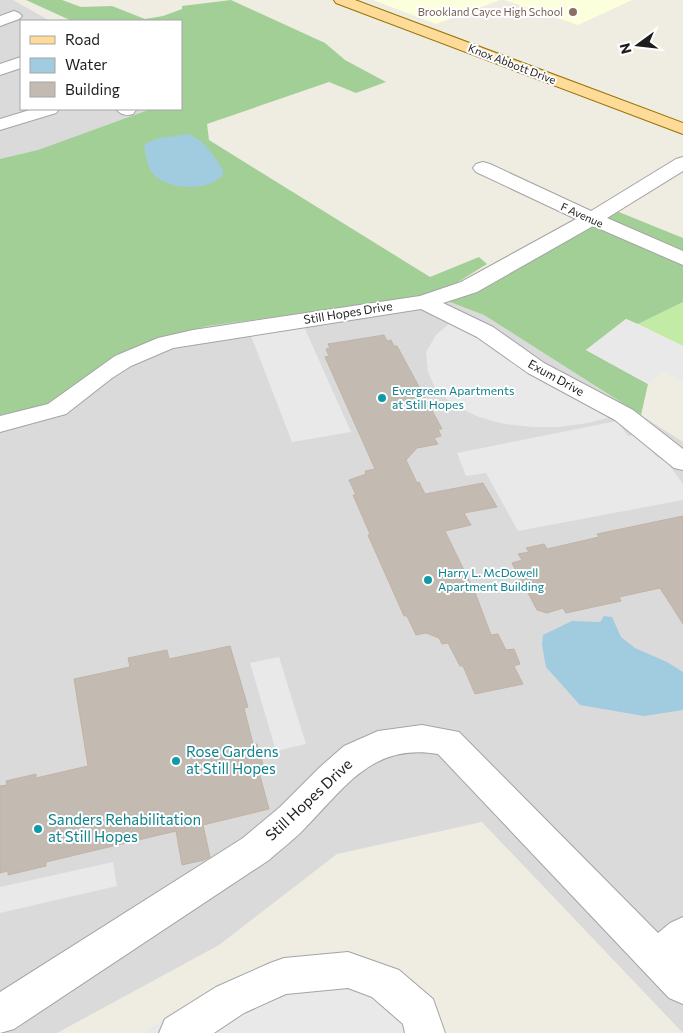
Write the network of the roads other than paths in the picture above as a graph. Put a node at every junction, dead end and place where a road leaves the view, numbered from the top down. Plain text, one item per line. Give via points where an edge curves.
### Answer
1 (341, 0) edge
2 (20, 62) edge
3 (0, 70) edge
4 (47, 110) edge
5 (0, 125) edge
6 (683, 129) edge
7 (683, 163) edge
8 (483, 168) dead end
9 (591, 218) junction
10 (683, 259) edge
11 (424, 302) junction
12 (0, 424) edge
13 (683, 462) edge
14 (670, 946) edge
15 (683, 986) edge
16 (0, 1015) edge
17 (178, 1033) edge
18 (425, 1033) edge

1 - 6 main road, Knox Abbott Drive
2 - 3 street
4 - 5 street
7 - 9 street, Still Hopes Drive
8 - 9 street, F Avenue
9 - 10 street, F Avenue
9 - 11 street, Still Hopes Drive via 470,287
11 - 12 street, Still Hopes Drive via 166,343 122,361 57,409
11 - 13 street, Exum Drive via 485,332 536,368 624,415
14 - 15 street, Still Hopes Drive
14 - 16 street, Still Hopes Drive via 447,742 422,738 378,745 356,756 256,849
17 - 18 street via 230,1000 284,976 348,970 385,983 418,1013

